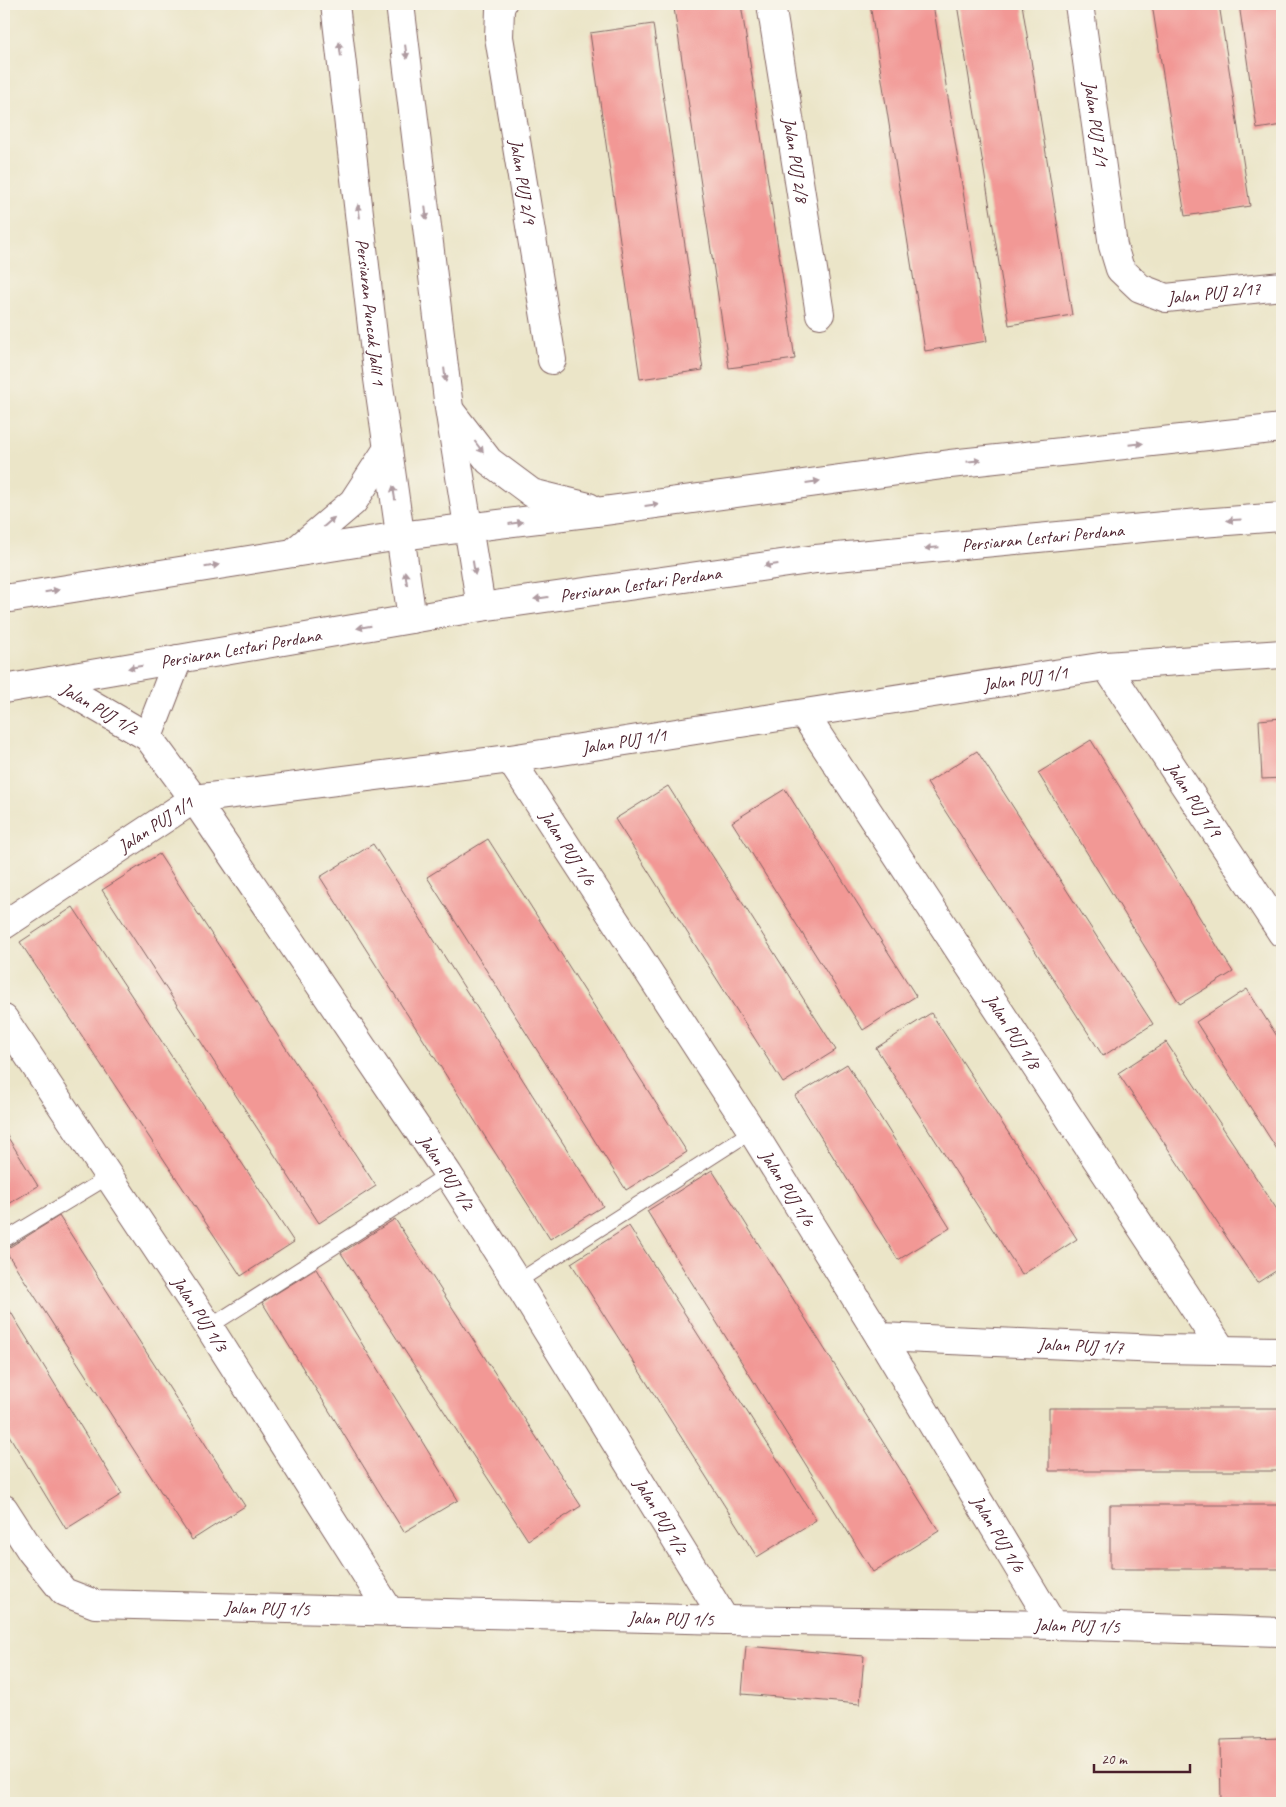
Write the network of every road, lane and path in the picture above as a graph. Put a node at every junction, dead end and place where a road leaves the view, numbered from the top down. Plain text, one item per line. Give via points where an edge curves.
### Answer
1 (335, 4) edge
2 (400, 4) edge
3 (502, 4) edge
4 (771, 4) edge
5 (1079, 4) edge
6 (1113, 246) joint
7 (1282, 286) edge
8 (820, 314) dead end
9 (552, 360) dead end
10 (449, 408) junction
11 (1282, 428) edge
12 (387, 450) junction
13 (604, 511) junction
14 (1282, 517) edge
15 (468, 529) junction
16 (400, 536) junction
17 (292, 554) junction
18 (4, 599) edge
19 (481, 607) junction
20 (412, 619) junction
21 (1282, 654) edge
22 (178, 659) junction
23 (1106, 666) junction
24 (52, 682) junction
25 (4, 690) edge
26 (804, 714) junction
27 (148, 737) junction
28 (510, 759) junction
29 (194, 799) junction
30 (4, 925) edge
31 (1282, 932) edge
32 (4, 1019) edge
33 (752, 1131) junction
34 (448, 1174) junction
35 (110, 1176) junction
36 (4, 1240) edge
37 (517, 1282) junction
38 (210, 1327) junction
39 (880, 1338) junction
40 (1222, 1350) junction
41 (1282, 1352) edge
42 (4, 1509) edge
43 (390, 1612) junction
44 (725, 1620) junction
45 (1052, 1624) junction
46 (1282, 1632) edge

12 -> 1 street, Persiaran Puncak Jalil 1
2 -> 10 street
3 - 9 street, Jalan PUJ 2/9 via 498,37
4 - 8 street, Jalan PUJ 2/8
5 - 6 street, Jalan PUJ 2/1
6 - 7 street, Jalan PUJ 2/17 via 1120,269 1140,288 1166,298
10 -> 13 street via 489,461 532,493
10 - 15 street
13 -> 11 street via 950,464
16 -> 12 street, Persiaran Puncak Jalil 1
17 -> 12 street via 353,502
15 -> 13 street
14 -> 19 street, Persiaran Lestari Perdana via 816,559
15 - 16 street
15 -> 19 street
16 - 17 street
20 -> 16 street, Persiaran Puncak Jalil 1
18 -> 17 street
19 - 20 street, Persiaran Lestari Perdana
20 -> 22 street, Persiaran Lestari Perdana
21 - 23 street, Jalan PUJ 1/1
22 -> 24 street, Persiaran Lestari Perdana
22 - 27 street, Jalan PUJ 1/2
23 - 26 street, Jalan PUJ 1/1
23 - 31 street, Jalan PUJ 1/9
24 - 25 street, Persiaran Lestari Perdana
24 - 27 street, Jalan PUJ 1/2
26 - 28 street, Jalan PUJ 1/1
26 - 40 street, Jalan PUJ 1/8
27 - 29 street, Jalan PUJ 1/2
28 - 29 street, Jalan PUJ 1/1
28 - 33 street, Jalan PUJ 1/6
29 - 30 street, Jalan PUJ 1/1
29 - 34 street, Jalan PUJ 1/2
32 - 35 street, Jalan PUJ 1/3
33 - 37 lane
33 - 39 street, Jalan PUJ 1/6
34 - 37 street, Jalan PUJ 1/2
34 - 38 lane
35 - 36 lane
35 - 38 street, Jalan PUJ 1/3
37 - 44 street, Jalan PUJ 1/2
38 - 43 street, Jalan PUJ 1/3
39 - 40 street, Jalan PUJ 1/7
39 - 45 street, Jalan PUJ 1/6
40 - 41 street, Jalan PUJ 1/7
42 - 43 street, Jalan PUJ 1/5 via 31,1551 64,1592 95,1604
43 - 44 street, Jalan PUJ 1/5
44 - 45 street, Jalan PUJ 1/5
45 - 46 street, Jalan PUJ 1/5

